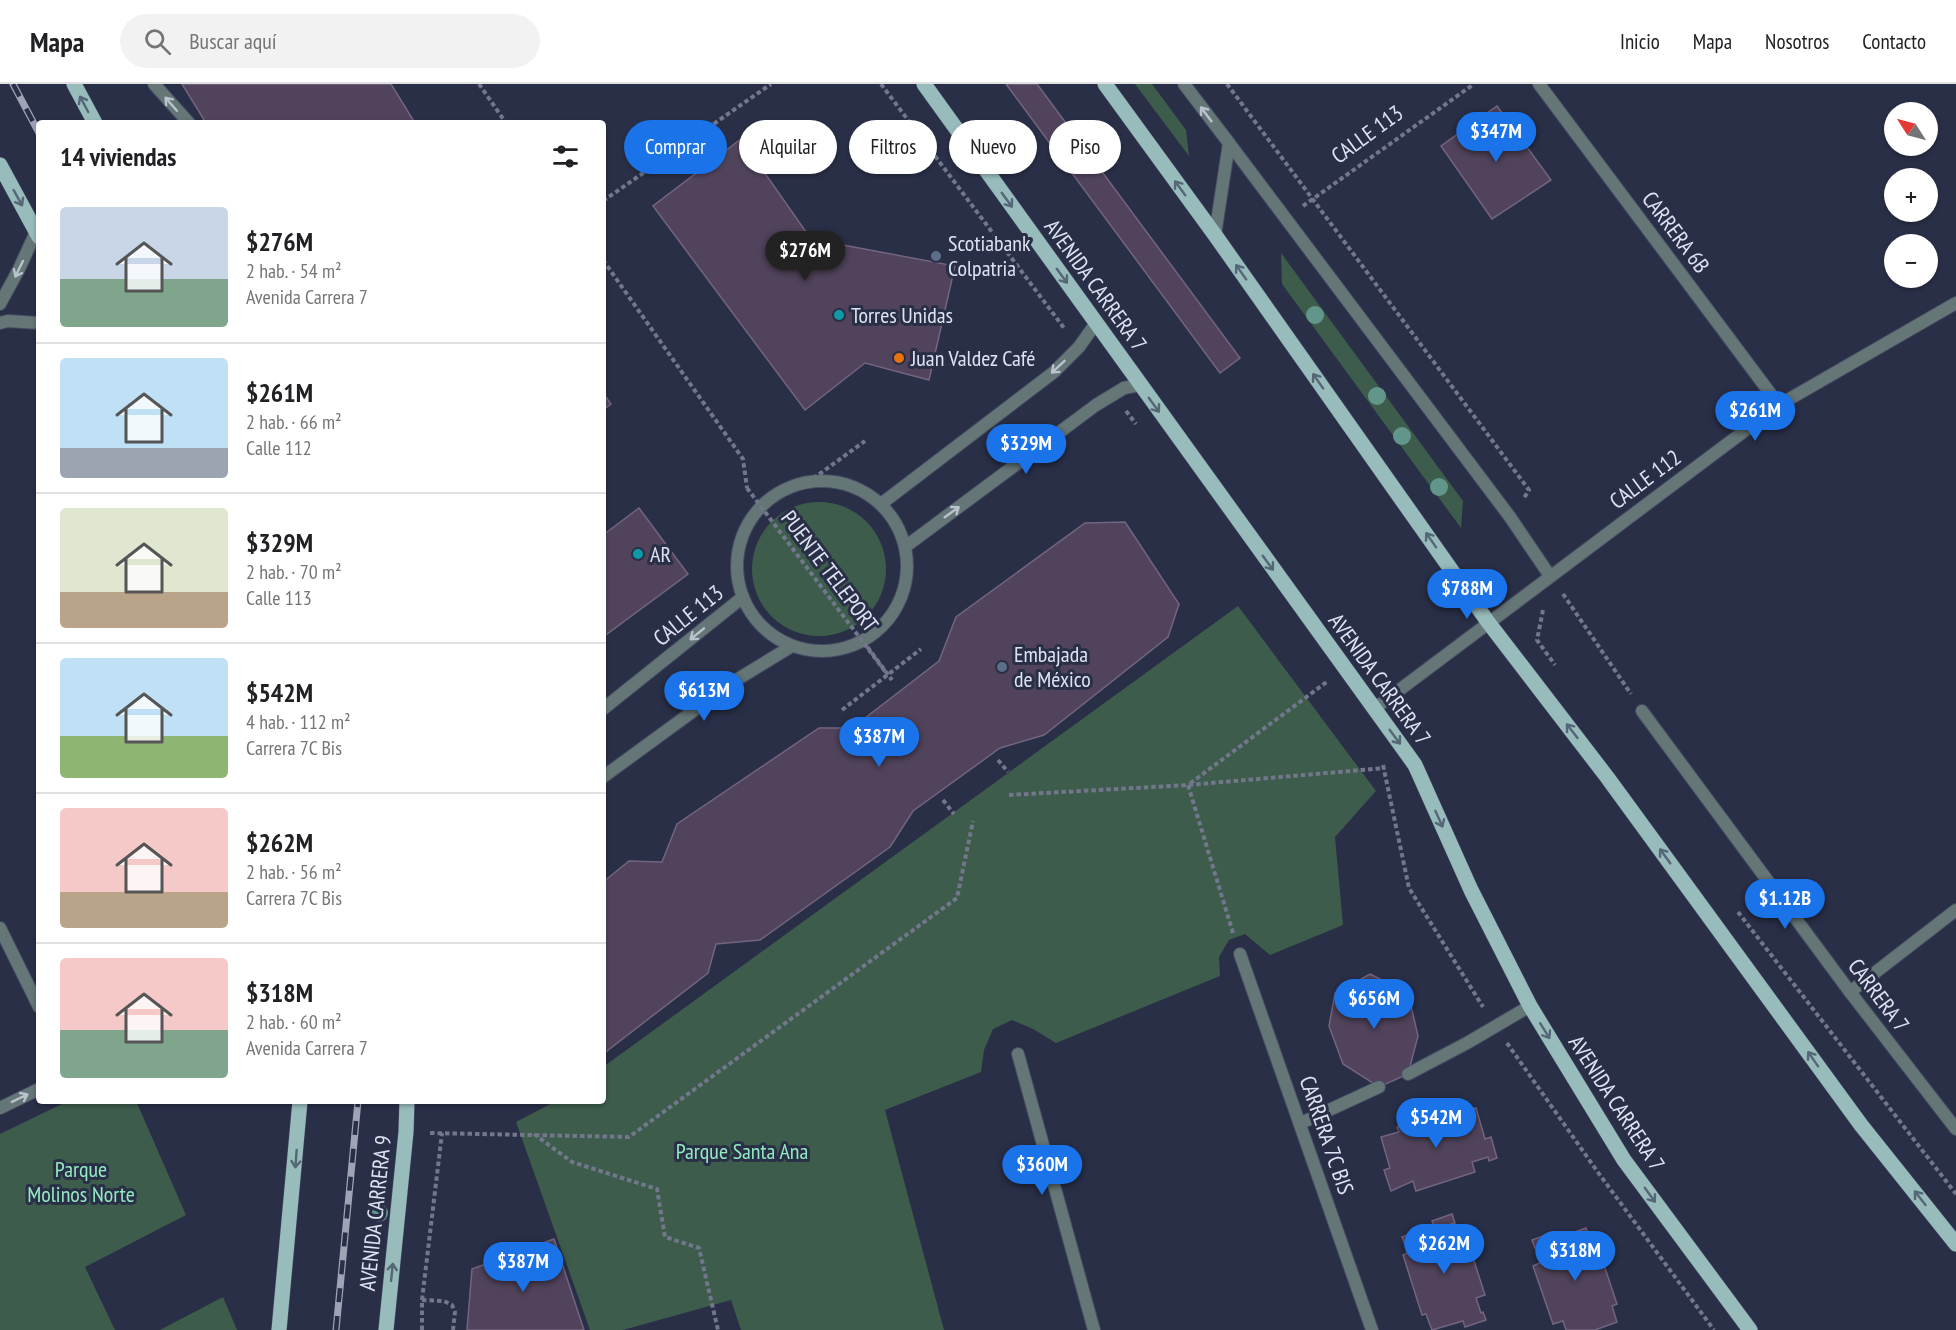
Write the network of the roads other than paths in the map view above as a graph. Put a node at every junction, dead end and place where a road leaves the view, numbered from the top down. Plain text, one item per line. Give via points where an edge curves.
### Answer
1 (74, 84) edge
2 (154, 84) edge
3 (924, 84) edge
4 (1105, 84) edge
5 (1184, 84) edge
6 (1539, 84) edge
7 (93, 120) edge
8 (186, 120) edge
9 (1229, 143) junction
10 (0, 165) edge
11 (36, 230) edge
12 (1215, 235) junction
13 (36, 238) edge
14 (1956, 303) edge
15 (0, 304) edge
16 (0, 323) edge
17 (36, 323) edge
18 (1096, 323) junction
19 (1140, 385) junction
20 (1779, 405) junction
21 (881, 504) junction
22 (905, 547) junction
23 (1550, 576) junction
24 (743, 597) junction
25 (1488, 622) junction
26 (792, 646) junction
27 (606, 707) edge
28 (1374, 709) junction
29 (1642, 711) road end
30 (606, 775) edge
31 (1956, 910) edge
32 (0, 928) edge
33 (1240, 954) road end
34 (1850, 992) junction
35 (36, 1001) edge
36 (1530, 1006) junction
37 (1017, 1054) dead end
38 (1408, 1074) dead end
39 (1379, 1087) dead end
40 (36, 1090) edge
41 (300, 1104) edge
42 (407, 1104) edge
43 (0, 1108) edge
44 (1301, 1123) junction
45 (1956, 1129) edge
46 (1956, 1244) edge
47 (279, 1330) edge
48 (386, 1330) edge
49 (1095, 1330) edge
50 (1372, 1330) edge
51 (1750, 1330) edge

7 -> 1 main road
8 -> 2 street
3 -> 18 main road, AVENIDA CARRERA 7
12 -> 4 main road
9 -> 5 street
6 - 20 street, CARRERA 6B
9 - 12 street
9 - 23 street via 1510,517
10 -> 11 main road
25 -> 12 main road
13 -> 15 street
14 - 20 street, CALLE 112
16 - 17 street
18 - 19 main road, AVENIDA CARRERA 7
18 -> 21 street via 1054,372
22 -> 19 street via 1096,405 1124,388
19 -> 28 main road, AVENIDA CARRERA 7
20 - 23 street, CALLE 112
21 - 22 street via 896,524
21 - 24 street via 859,489 833,482 807,483 783,491 763,505 748,525 739,548 737,573
22 - 26 street via 903,590 895,610 881,628 863,641 840,649 816,651
23 - 25 street, CALLE 112
24 - 26 street via 754,618 771,635
24 -> 27 street, CALLE 113
25 - 28 street, CALLE 112
46 -> 25 main road via 1861,1125 1607,777
26 - 30 street via 733,682
28 -> 36 main road, AVENIDA CARRERA 7 via 1416,765 1471,890
29 - 34 street, CARRERA 7
31 - 34 street
32 - 35 street
33 - 44 street, CARRERA 7C BIS
34 - 45 street, CARRERA 7
36 - 38 street
36 -> 51 main road, AVENIDA CARRERA 7 via 1624,1160
37 - 49 street
39 - 44 street
43 -> 40 street
41 -> 47 main road
48 -> 42 main road, AVENIDA CARRERA 9
44 - 50 street, CARRERA 7C BIS

